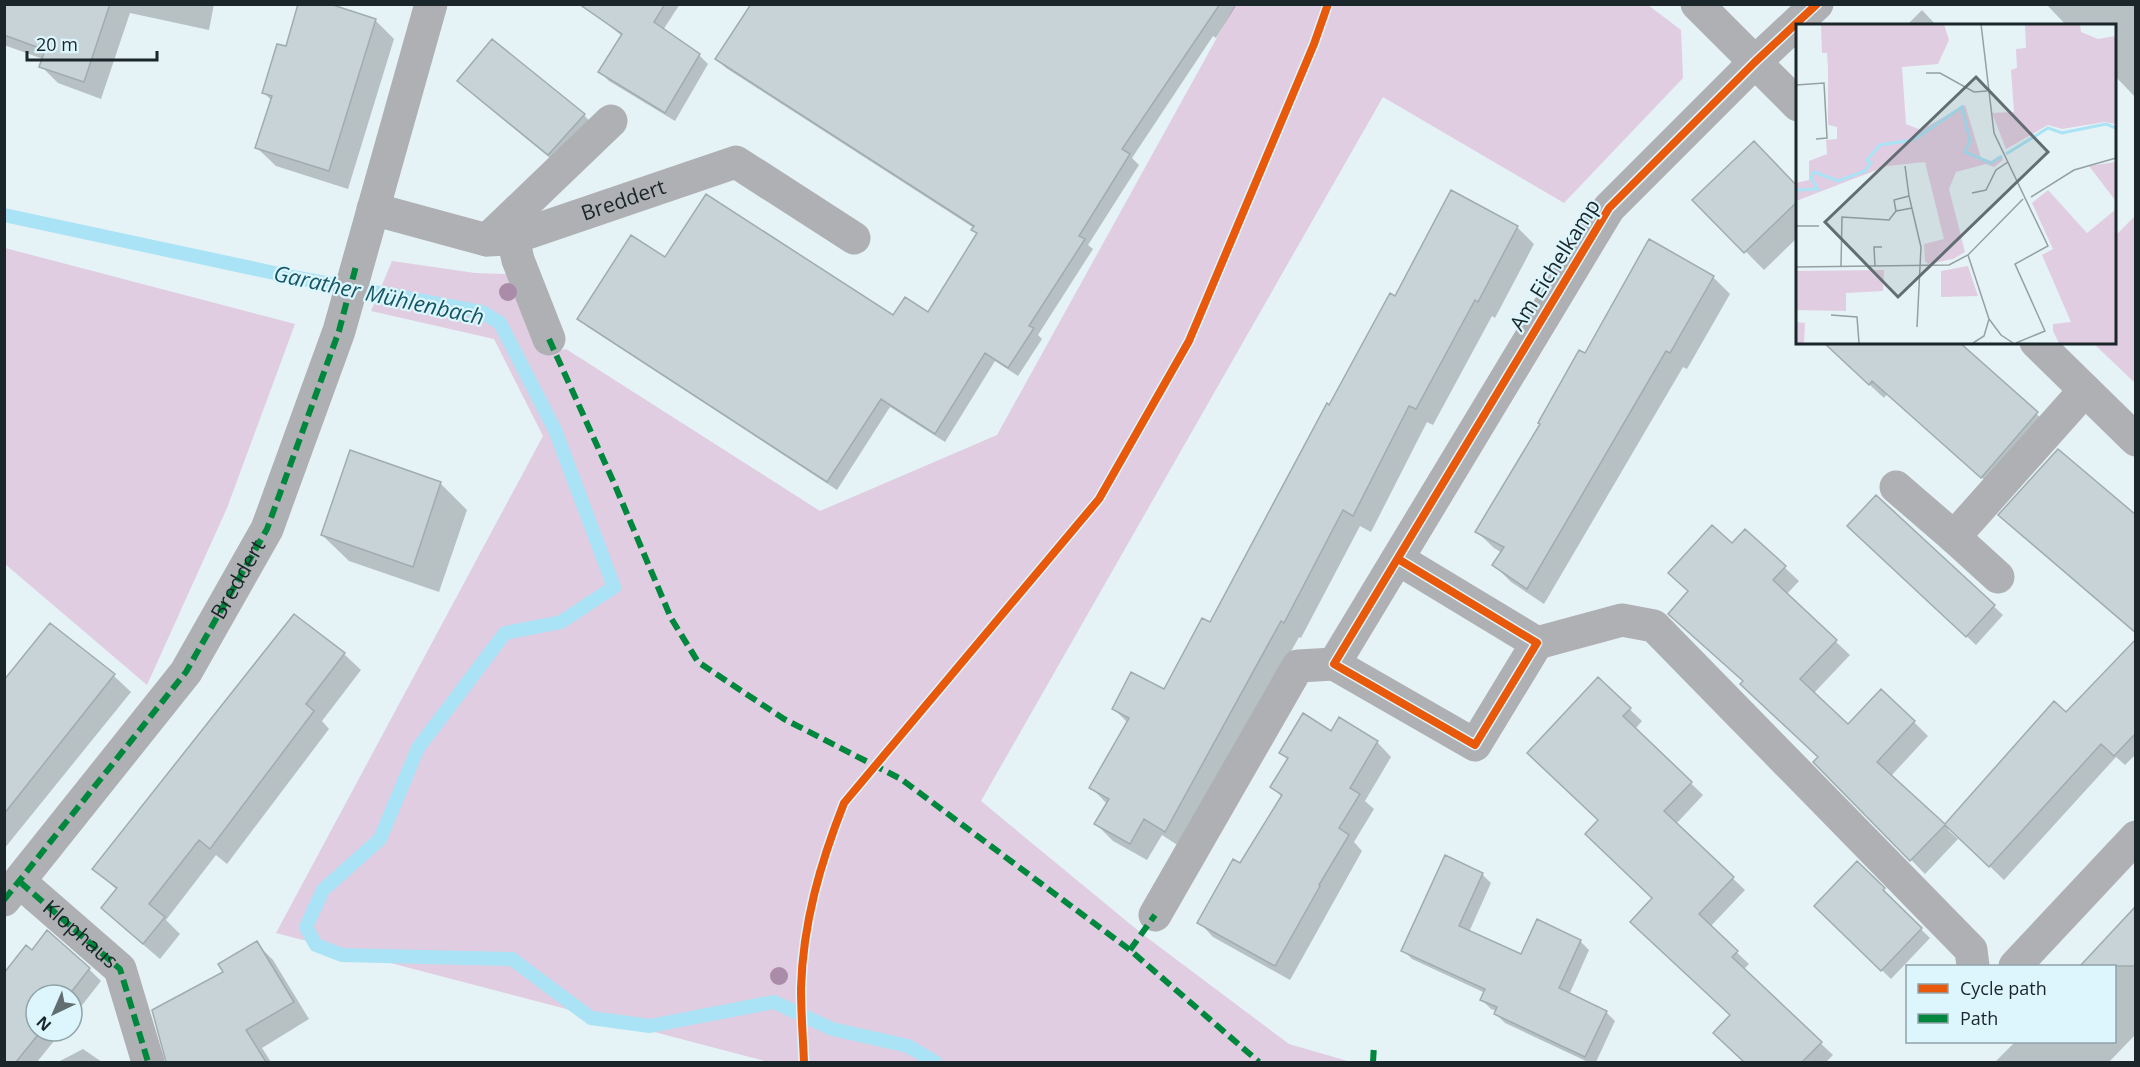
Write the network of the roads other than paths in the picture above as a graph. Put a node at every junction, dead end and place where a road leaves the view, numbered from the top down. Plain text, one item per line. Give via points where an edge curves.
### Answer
1 (431, 4) edge
2 (1697, 4) edge
3 (1817, 4) edge
4 (1755, 62) junction
5 (1796, 103) edge
6 (611, 121) dead end
7 (373, 209) junction
8 (854, 238) dead end
9 (500, 239) junction
10 (549, 339) dead end
11 (2038, 344) edge
12 (2085, 390) junction
13 (2136, 440) edge
14 (1896, 487) dead end
15 (1954, 537) junction
16 (1398, 559) junction
17 (1998, 577) dead end
18 (1537, 643) junction
19 (1334, 664) junction
20 (2136, 837) edge
21 (12, 891) edge
22 (1155, 915) dead end
23 (1973, 965) edge
24 (2016, 965) edge
25 (148, 1062) edge

1 - 7 street, Breddert
2 - 4 street
3 - 4 street, Am Eichelkamp
4 - 5 street
4 - 16 street, Am Eichelkamp via 1609,208
6 - 9 street
7 - 9 street
7 - 21 street, Breddert via 339,331 267,528 186,672
8 - 9 street, Breddert via 736,162
9 - 10 street via 518,260
11 - 12 street
12 - 13 street
12 - 15 street
14 - 15 street
15 - 17 street
16 - 18 street
16 - 19 street, Am Eichelkamp
18 - 19 street via 1475,745
18 - 23 street via 1622,620 1654,626 1971,950
19 - 22 street via 1298,666
20 - 24 street
21 - 25 street, Klophaus via 120,969

